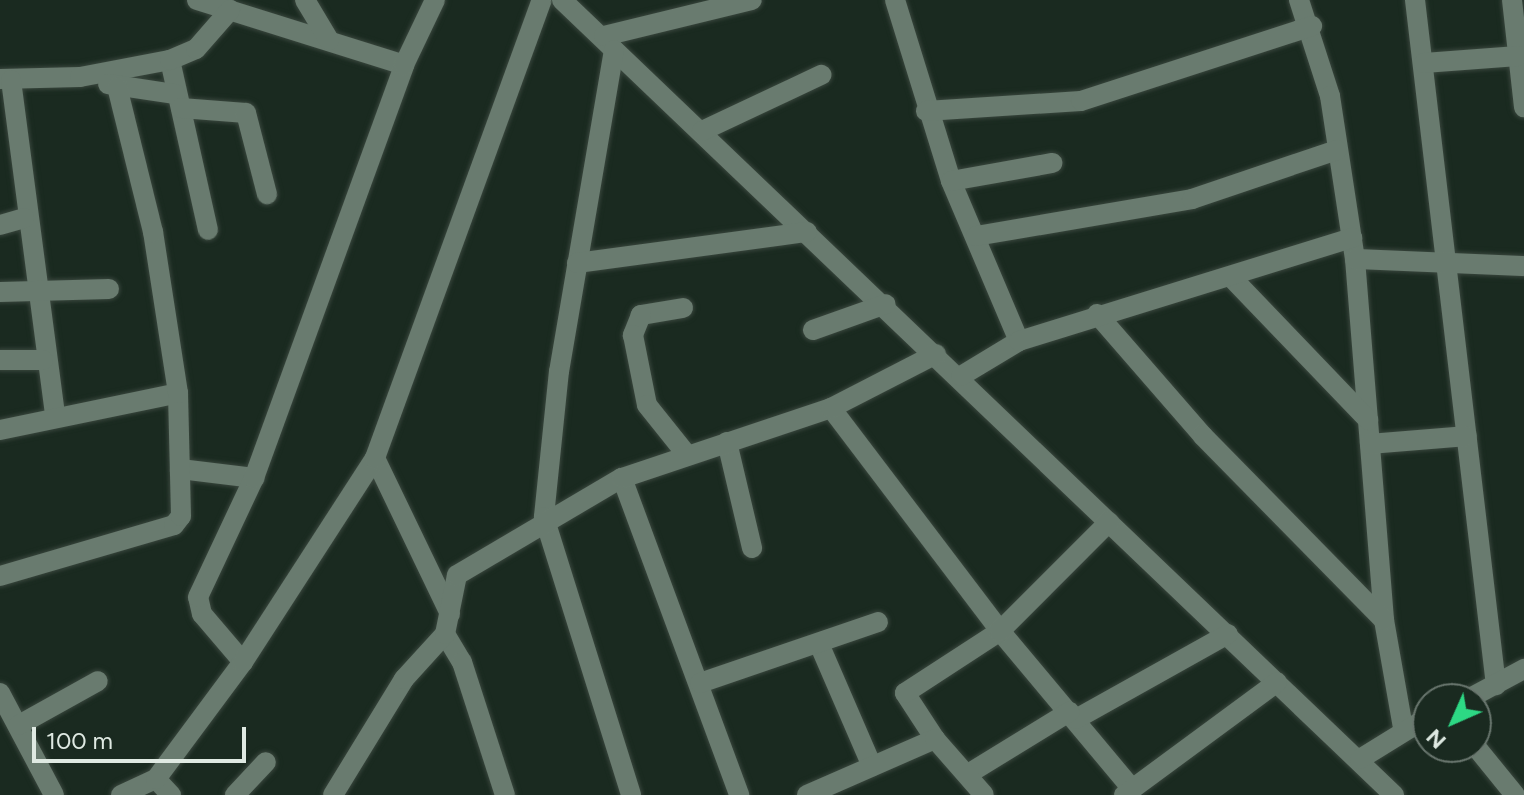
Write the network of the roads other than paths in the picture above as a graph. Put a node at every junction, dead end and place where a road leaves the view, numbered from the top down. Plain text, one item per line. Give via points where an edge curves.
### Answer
1 (197, 0) edge
2 (305, 0) edge
3 (435, 0) edge
4 (542, 0) edge
5 (562, 0) edge
6 (752, 0) edge
7 (895, 0) edge
8 (1299, 0) edge
9 (1415, 0) edge
10 (1512, 0) edge
11 (246, 7) edge
12 (1312, 26) junction
13 (329, 40) junction
14 (609, 43) junction
15 (1518, 56) junction
16 (170, 60) junction
17 (1424, 63) junction
18 (404, 65) junction
19 (821, 75) dead end
20 (80, 77) junction
21 (6, 79) edge
22 (117, 87) junction
23 (178, 101) junction
24 (1524, 106) edge
25 (926, 111) junction
26 (702, 131) junction
27 (1337, 150) junction
28 (1052, 163) dead end
29 (951, 181) junction
30 (267, 194) dead end
31 (24, 218) junction
32 (0, 225) edge
33 (208, 230) dead end
34 (807, 232) junction
35 (976, 236) junction
36 (1352, 238) junction
37 (1448, 257) junction
38 (1355, 259) junction
39 (577, 263) junction
40 (1524, 266) edge
41 (1232, 278) junction
42 (109, 289) dead end
43 (34, 291) junction
44 (0, 292) edge
45 (886, 304) junction
46 (683, 308) dead end
47 (1097, 314) junction
48 (813, 330) dead end
49 (1019, 341) junction
50 (936, 354) junction
51 (0, 360) edge
52 (43, 360) junction
53 (961, 376) junction
54 (178, 393) junction
55 (831, 408) junction
56 (55, 416) junction
57 (1368, 420) junction
58 (0, 430) edge
59 (1467, 436) junction
60 (727, 442) junction
61 (1370, 444) junction
62 (687, 455) junction
63 (375, 458) junction
64 (180, 469) junction
65 (254, 478) junction
66 (622, 478) junction
67 (544, 517) junction
68 (1109, 522) junction
69 (752, 548) dead end
70 (0, 576) edge
71 (450, 614) junction
72 (1384, 620) junction
73 (878, 622) dead end
74 (1000, 631) junction
75 (445, 634) junction
76 (1228, 634) junction
77 (820, 646) junction
78 (243, 662) junction
79 (1524, 669) edge
80 (98, 681) dead end
81 (1277, 682) junction
82 (700, 683) junction
83 (1496, 685) junction
84 (1492, 687) edge
85 (0, 693) edge
86 (1073, 716) junction
87 (1412, 724) edge
88 (19, 725) junction
89 (1403, 728) junction
90 (935, 739) junction
91 (1360, 759) junction
92 (266, 762) dead end
93 (1489, 763) edge
94 (872, 766) junction
95 (968, 774) junction
96 (156, 779) junction
97 (1128, 792) edge
98 (54, 795) edge
99 (121, 795) edge
100 (171, 795) edge
101 (235, 795) edge
102 (333, 795) edge
103 (505, 795) edge
104 (631, 795) edge
105 (739, 795) edge
106 (807, 795) edge
107 (984, 795) edge
108 (1394, 795) edge
109 (1515, 795) edge

1 - 11 street
2 - 13 street
3 - 18 street
4 - 63 street
5 - 14 street
6 - 14 street
7 - 25 street
8 - 12 street
9 - 17 street
10 - 15 street
11 - 13 street
11 - 16 street via 196,49
12 - 25 street via 1081,101
12 - 27 street
13 - 18 street
14 - 26 street
14 - 39 street
15 - 17 street
15 - 24 street
16 - 20 street
16 - 23 street
17 - 37 street
18 - 65 street
19 - 26 street
20 - 21 street
20 - 22 street
21 - 31 street
22 - 23 street
22 - 54 street via 153,232
23 - 30 street via 246,113
23 - 33 street
25 - 29 street
26 - 34 street
27 - 35 street via 1192,199
27 - 36 street
28 - 29 street
29 - 35 street
31 - 32 street
31 - 43 street
34 - 39 street
34 - 45 street
35 - 49 street
36 - 38 street
36 - 41 street
37 - 38 street
37 - 40 street
37 - 59 street
38 - 57 street
39 - 67 street
41 - 47 street
41 - 57 street
42 - 43 street
43 - 44 street
43 - 52 street
45 - 48 street
45 - 50 street
46 - 62 street via 641,315 633,335 647,405
47 - 49 street
47 - 72 street via 1203,436
49 - 53 street
50 - 53 street
50 - 55 street
51 - 52 street
52 - 56 street
53 - 68 street
54 - 56 street
54 - 64 street
55 - 60 street
55 - 74 street
56 - 58 street
57 - 61 street
59 - 61 street
59 - 83 street
60 - 62 street
60 - 69 street
61 - 72 street
62 - 66 street
63 - 71 street
63 - 78 street
64 - 65 street
64 - 70 street via 174,525
65 - 78 street via 198,597 202,614
66 - 67 street
66 - 82 street
67 - 71 street via 457,575
67 - 104 street
68 - 74 street
68 - 76 street
71 - 75 street
72 - 89 street
73 - 77 street
74 - 86 street
74 - 90 street via 905,693
75 - 102 street via 404,679
75 - 103 street via 462,662
76 - 81 street
76 - 86 street
77 - 82 street
77 - 94 street
78 - 96 street
79 - 83 street
80 - 88 street
81 - 91 street
81 - 97 street
82 - 105 street
83 - 84 street
85 - 88 street
86 - 95 street
86 - 97 street
87 - 89 street
88 - 98 street
89 - 91 street
90 - 94 street
90 - 95 street
91 - 108 street
92 - 101 street
93 - 109 street
94 - 106 street
95 - 107 street
96 - 99 street
96 - 100 street

